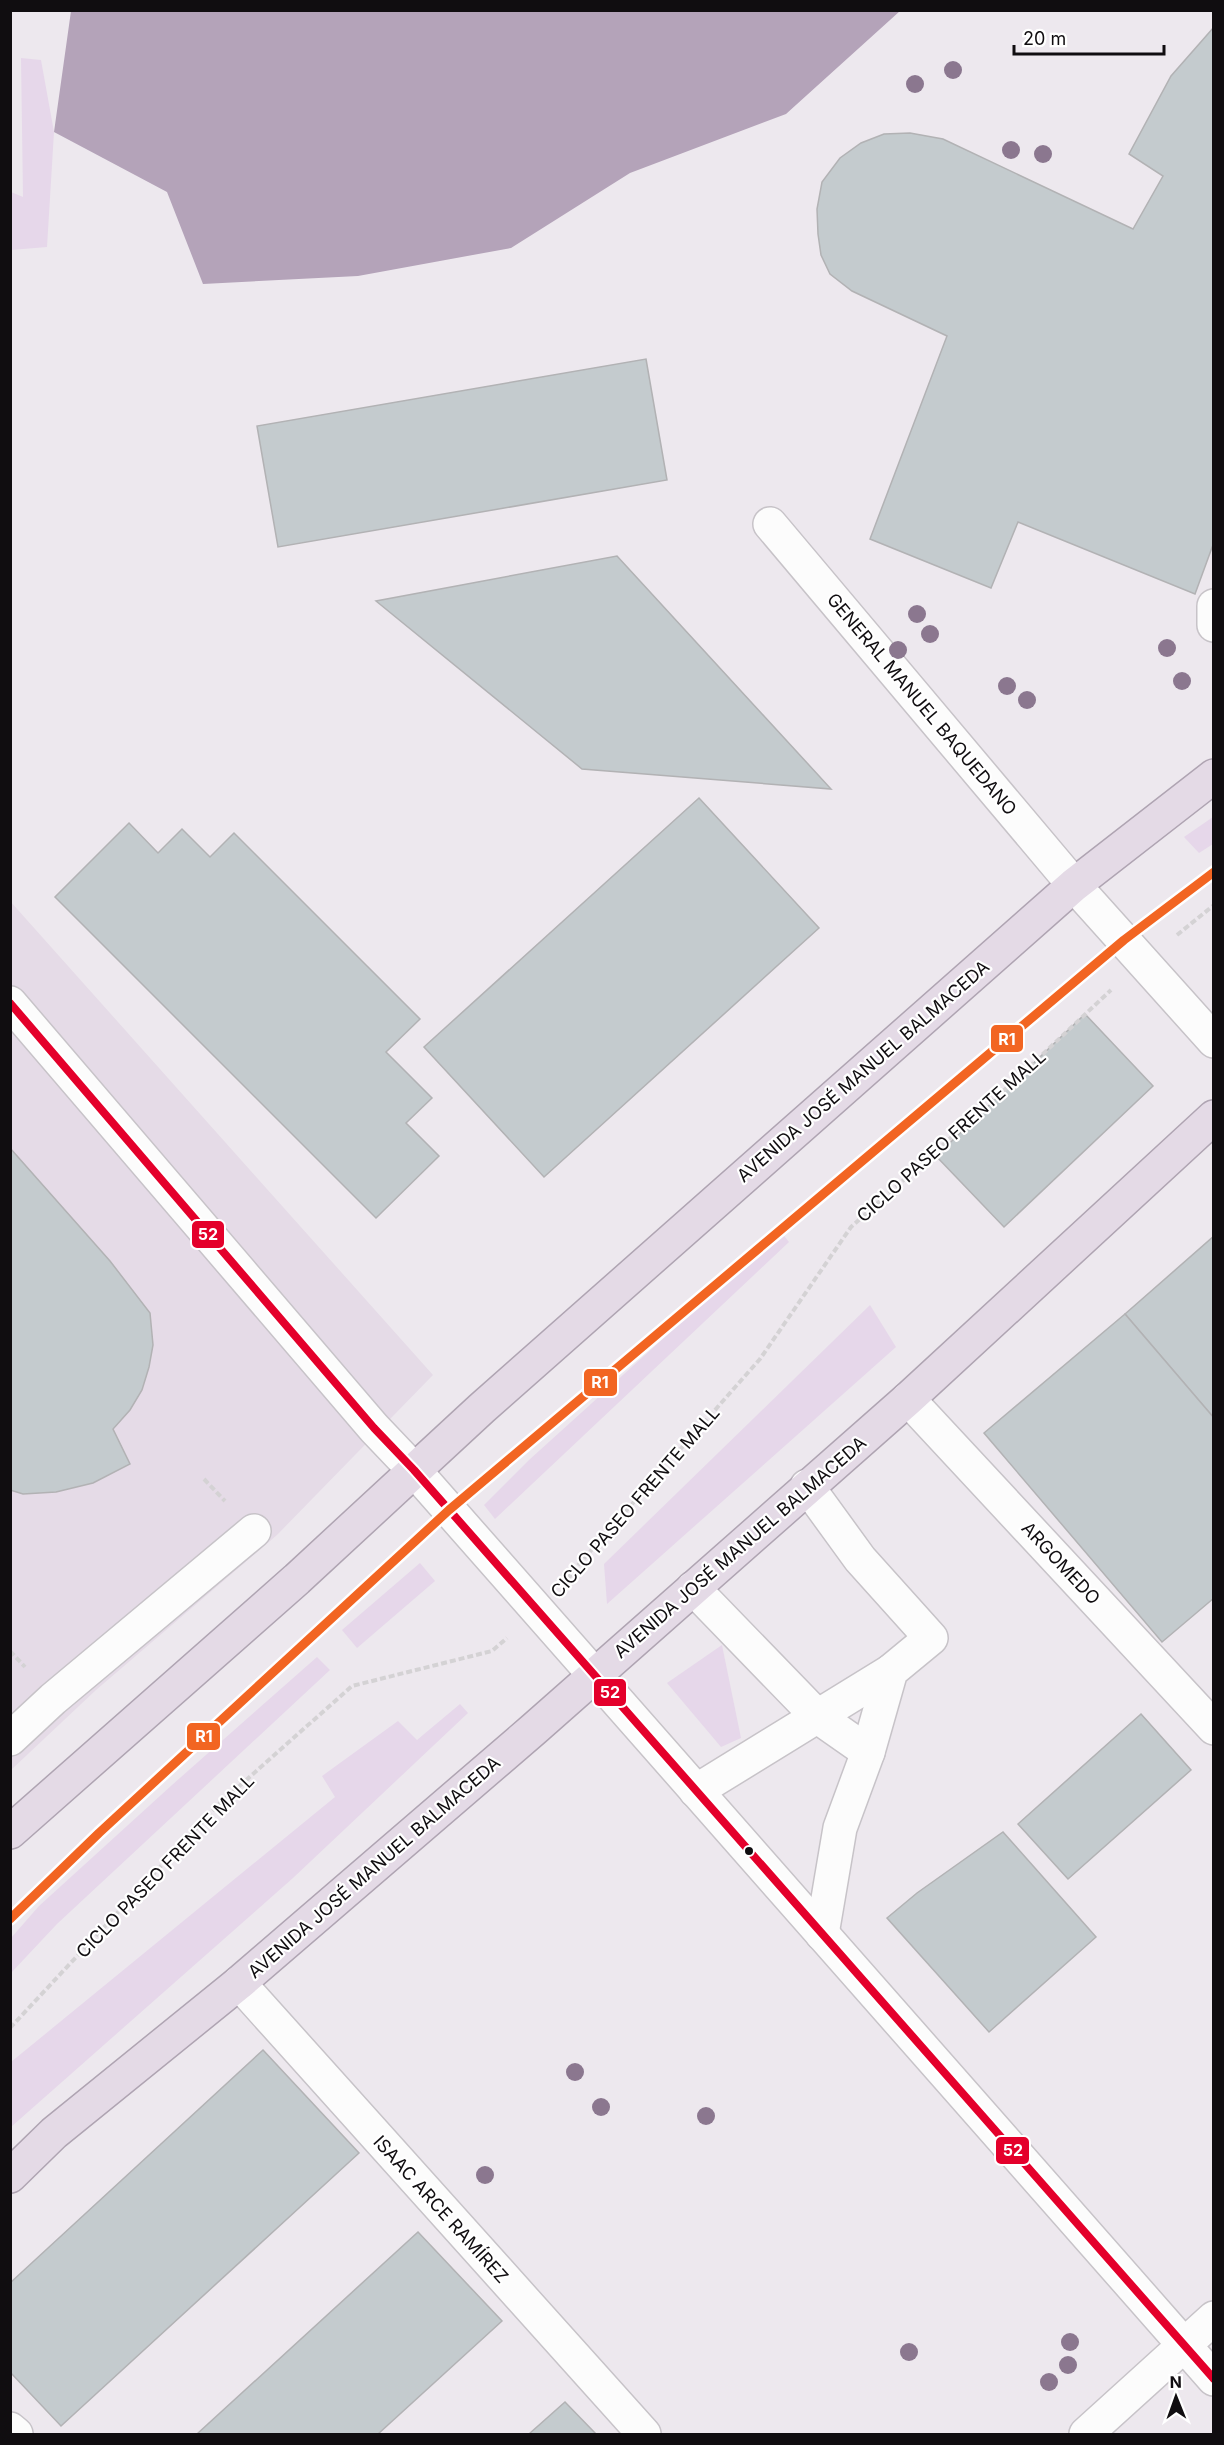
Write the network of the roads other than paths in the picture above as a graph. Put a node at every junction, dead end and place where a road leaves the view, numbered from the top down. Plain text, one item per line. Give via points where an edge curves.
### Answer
1 (770, 524) dead end
2 (1214, 606) edge
3 (1214, 625) edge
4 (1214, 776) edge
5 (1074, 885) junction
6 (10, 1003) edge
7 (1214, 1041) edge
8 (1214, 1118) edge
9 (908, 1399) junction
10 (414, 1470) junction
11 (807, 1486) junction
12 (254, 1531) dead end
13 (693, 1588) junction
14 (891, 1671) junction
15 (594, 1675) junction
16 (818, 1717) junction
17 (1214, 1728) edge
18 (10, 1739) edge
19 (868, 1752) junction
20 (696, 1791) junction
21 (10, 1832) edge
22 (822, 1934) junction
23 (239, 1983) junction
24 (10, 2176) edge
25 (1214, 2318) edge
26 (1183, 2345) junction
27 (1214, 2379) edge
28 (10, 2429) edge
29 (16, 2434) edge
30 (644, 2434) edge
31 (1086, 2434) edge

1 - 5 street, GENERAL MANUEL BAQUEDANO
2 - 3 street
4 - 5 highway, AVENIDA JOSÉ MANUEL BALMACEDA
5 - 7 street, GENERAL MANUEL BAQUEDANO
5 - 10 highway, AVENIDA JOSÉ MANUEL BALMACEDA
6 - 10 street
8 - 9 highway, AVENIDA JOSÉ MANUEL BALMACEDA
9 - 11 highway, AVENIDA JOSÉ MANUEL BALMACEDA
9 - 17 street, ARGOMEDO
10 - 15 street
10 - 21 highway, AVENIDA JOSÉ MANUEL BALMACEDA via 297,1579
11 - 13 highway, AVENIDA JOSÉ MANUEL BALMACEDA
11 - 14 street via 860,1559 931,1638
12 - 18 street
13 - 15 highway, AVENIDA JOSÉ MANUEL BALMACEDA
13 - 16 street
14 - 16 street
14 - 19 street
15 - 20 street
15 - 23 highway, AVENIDA JOSÉ MANUEL BALMACEDA
16 - 19 street
16 - 20 street
19 - 22 street via 840,1828
20 - 22 street
22 - 26 street
23 - 24 highway, AVENIDA JOSÉ MANUEL BALMACEDA via 54,2133
23 - 30 street, ISAAC ARCE RAMÍREZ
25 - 26 street
26 - 27 street
26 - 31 street
28 - 29 street

